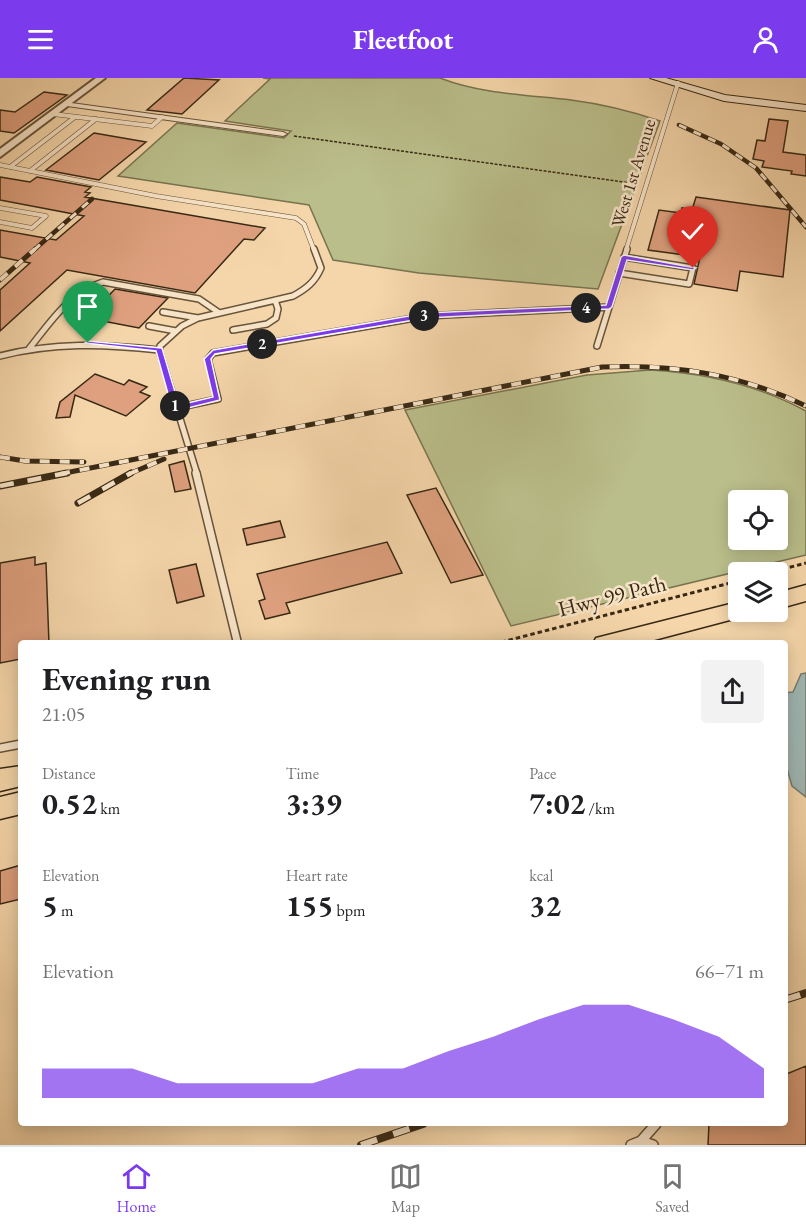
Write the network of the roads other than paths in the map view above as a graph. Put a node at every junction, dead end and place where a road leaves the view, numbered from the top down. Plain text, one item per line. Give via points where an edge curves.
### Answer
1 (101, 78) edge
2 (655, 78) edge
3 (679, 81) edge
4 (67, 104) junction
5 (806, 108) edge
6 (53, 114) junction
7 (75, 117) junction
8 (162, 117) junction
9 (96, 119) junction
10 (283, 134) road end
11 (0, 154) edge
12 (0, 165) edge
13 (10, 167) junction
14 (30, 171) junction
15 (0, 208) edge
16 (0, 222) edge
17 (624, 257) junction
18 (619, 273) junction
19 (275, 300) junction
20 (609, 307) junction
21 (163, 312) dead end
22 (218, 312) junction
23 (198, 318) junction
24 (149, 326) dead end
25 (233, 330) dead end
26 (176, 331) junction
27 (597, 346) dead end
28 (28, 350) junction
29 (159, 350) junction
30 (0, 356) edge
31 (176, 408) junction
32 (806, 593) edge
33 (788, 597) edge
34 (728, 613) edge
35 (237, 640) edge
36 (620, 640) edge
37 (18, 745) edge
38 (0, 748) edge
39 (18, 777) edge
40 (0, 780) edge
41 (18, 804) edge
42 (0, 808) edge
43 (654, 1126) edge
44 (636, 1143) edge
45 (653, 1145) edge

1 - 4 street
2 - 3 main road
3 - 5 main road via 724,98
3 - 17 lane, West 1st Avenue
4 - 6 street
4 - 8 street
6 - 7 lane
6 - 11 street
7 - 9 lane
7 - 13 lane
8 - 9 lane via 152,126
8 - 10 street
9 - 14 lane
12 - 13 lane
13 - 14 lane
14 - 19 lane via 296,218 304,224 321,268 306,289
15 - 16 lane via 46,216 32,228
17 - 18 lane, West 1st Avenue
17 - 18 lane via 693,268 689,284
18 - 20 lane, West 1st Avenue
19 - 22 lane
19 - 25 lane via 276,318 267,324
20 - 27 lane, West 1st Avenue
20 - 31 lane via 426,316 213,353 208,359 218,399
21 - 23 lane
22 - 23 lane
22 - 28 lane via 199,299 103,282 91,284 73,297
23 - 26 lane
24 - 26 lane
26 - 29 lane
28 - 29 lane via 88,343
28 - 30 lane
29 - 31 lane
31 - 35 lane via 191,450
32 - 33 main road
34 - 36 main road
37 - 38 lane
39 - 40 main road
41 - 42 main road
43 - 44 lane
44 - 45 lane

